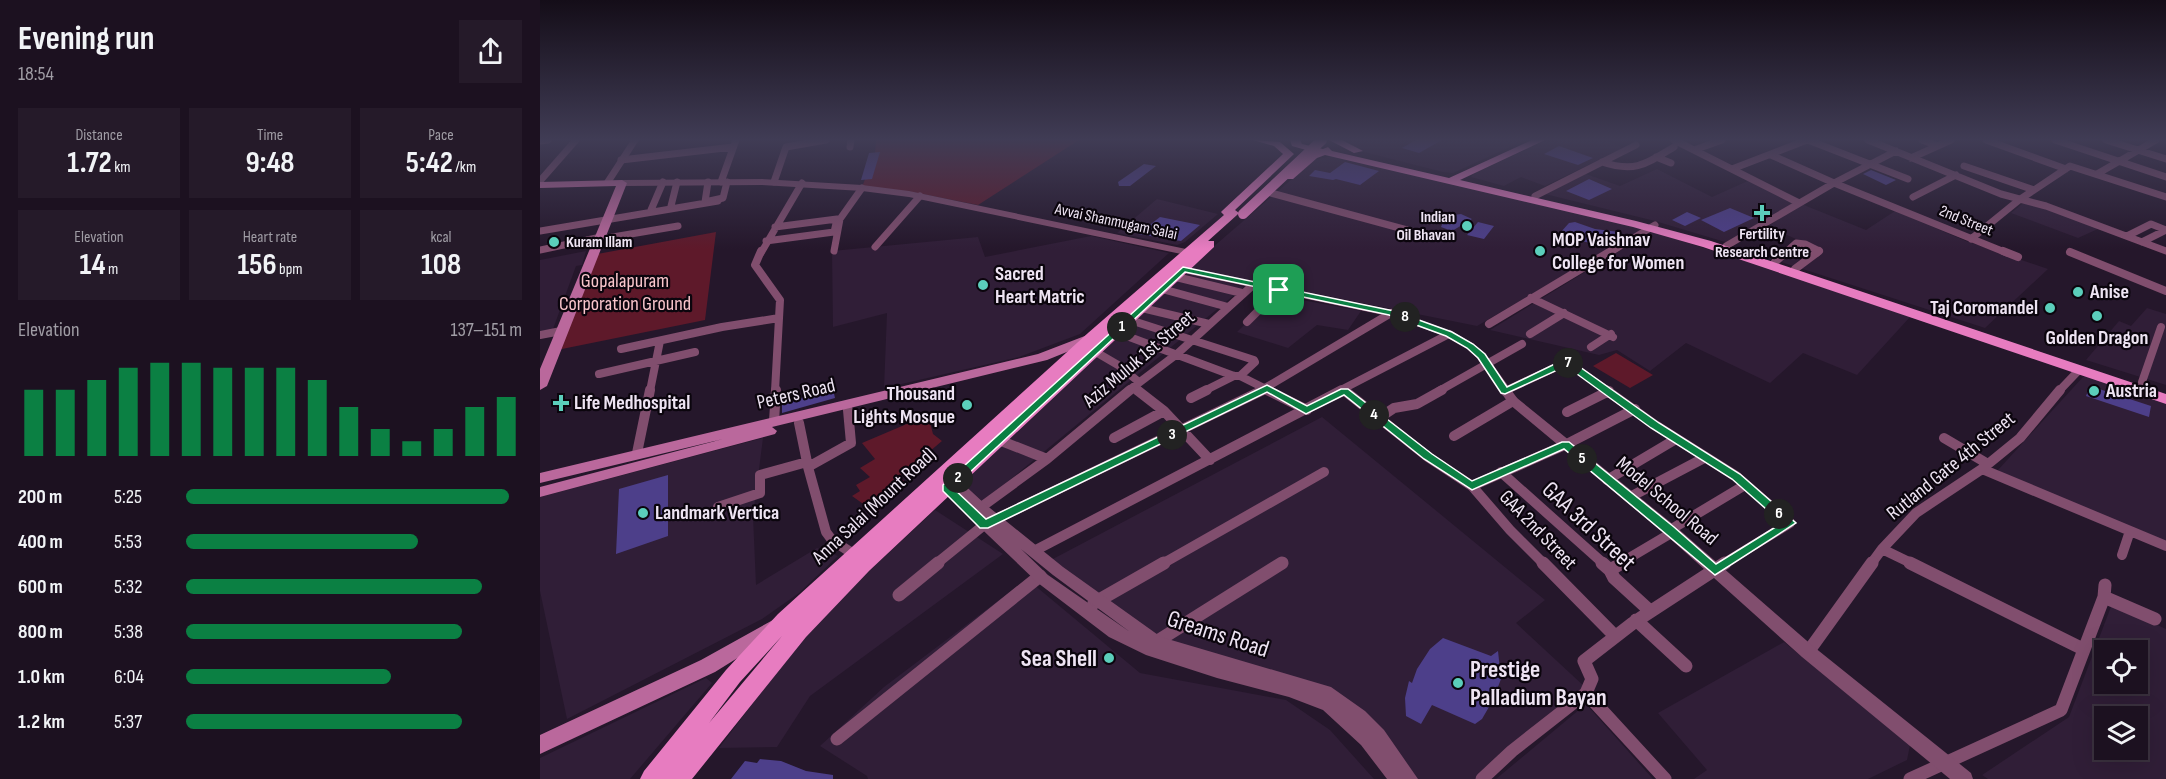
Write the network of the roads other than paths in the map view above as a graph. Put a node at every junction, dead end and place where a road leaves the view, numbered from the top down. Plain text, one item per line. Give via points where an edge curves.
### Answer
1 (611, 176) edge
2 (725, 176) edge
3 (776, 176) edge
4 (1264, 176) edge
5 (1276, 176) edge
6 (1289, 176) edge
7 (1292, 176) edge
8 (1445, 176) edge
9 (1447, 176) edge
10 (1456, 176) edge
11 (1457, 176) edge
12 (1574, 176) edge
13 (1746, 176) edge
14 (1819, 176) edge
15 (1847, 176) edge
16 (1901, 176) edge
17 (1953, 176) edge
18 (1959, 176) edge
19 (1994, 176) edge
20 (2055, 176) edge
21 (2104, 176) edge
22 (1453, 178) junction
23 (1908, 179) dead end
24 (663, 182) junction
25 (677, 182) junction
26 (708, 182) junction
27 (724, 182) junction
28 (774, 182) junction
29 (540, 183) edge
30 (607, 183) junction
31 (622, 183) junction
32 (802, 183) junction
33 (1834, 183) junction
34 (862, 188) junction
35 (2034, 190) junction
36 (1271, 193) junction
37 (920, 196) junction
38 (1535, 196) junction
39 (1913, 197) dead end
40 (2166, 197) edge
41 (2019, 200) junction
42 (718, 201) dead end
43 (1799, 203) junction
44 (671, 206) dead end
45 (651, 210) dead end
46 (1596, 212) junction
47 (1236, 215) junction
48 (609, 219) junction
49 (678, 225) dead end
50 (1653, 226) junction
51 (776, 227) junction
52 (1407, 230) dead end
53 (540, 231) edge
54 (2127, 236) junction
55 (601, 238) junction
56 (1971, 239) junction
57 (766, 242) junction
58 (2142, 242) junction
59 (1717, 245) junction
60 (875, 247) dead end
61 (540, 250) edge
62 (834, 250) dead end
63 (2166, 251) edge
64 (2070, 252) dead end
65 (2018, 257) dead end
66 (1775, 262) junction
67 (1182, 266) junction
68 (1795, 269) junction
69 (1162, 289) junction
70 (1247, 289) junction
71 (1279, 290) junction
72 (2166, 291) edge
73 (1531, 298) junction
74 (1228, 307) junction
75 (1391, 313) junction
76 (1564, 313) junction
77 (1136, 314) junction
78 (779, 318) junction
79 (1247, 322) dead end
80 (1209, 324) junction
81 (1489, 324) dead end
82 (2161, 327) dead end
83 (561, 331) junction
84 (1116, 332) junction
85 (1449, 334) junction
86 (1530, 334) dead end
87 (540, 335) edge
88 (1194, 339) junction
89 (660, 341) junction
90 (1094, 344) junction
91 (1522, 344) dead end
92 (1591, 346) dead end
93 (621, 349) dead end
94 (695, 352) dead end
95 (1177, 354) junction
96 (1578, 355) dead end
97 (656, 361) junction
98 (1567, 362) junction
99 (1487, 365) junction
100 (1057, 370) junction
101 (2079, 370) junction
102 (599, 374) dead end
103 (1237, 376) junction
104 (972, 377) junction
105 (2142, 382) junction
106 (1137, 385) junction
107 (540, 386) edge
108 (1267, 388) junction
109 (2166, 390) edge
110 (1345, 391) junction
111 (1609, 391) junction
112 (890, 396) junction
113 (1509, 396) junction
114 (1191, 398) dead end
115 (2166, 399) edge
116 (1635, 409) junction
117 (848, 410) junction
118 (1306, 410) junction
119 (1164, 411) junction
120 (1568, 411) dead end
121 (1379, 418) junction
122 (774, 421) junction
123 (799, 423) junction
124 (1183, 430) junction
125 (1454, 436) dead end
126 (1114, 438) dead end
127 (1944, 438) dead end
128 (1676, 439) junction
129 (999, 440) junction
130 (1565, 445) junction
131 (637, 453) junction
132 (1706, 458) junction
133 (1047, 459) junction
134 (1210, 460) junction
135 (807, 465) junction
136 (1985, 467) junction
137 (1324, 472) dead end
138 (1501, 472) junction
139 (540, 478) edge
140 (1607, 480) junction
141 (540, 484) edge
142 (950, 485) junction
143 (1745, 485) junction
144 (1472, 486) junction
145 (540, 492) edge
146 (1630, 498) junction
147 (718, 507) dead end
148 (987, 518) junction
149 (1671, 531) junction
150 (2130, 531) junction
151 (2166, 546) edge
152 (1882, 549) junction
153 (1034, 551) junction
154 (855, 555) junction
155 (2122, 555) dead end
156 (1283, 562) dead end
157 (1610, 570) junction
158 (1715, 570) junction
159 (1040, 576) junction
160 (899, 595) dead end
161 (1098, 600) junction
162 (1083, 609) junction
163 (1649, 610) junction
164 (2155, 619) dead end
165 (784, 620) junction
166 (1636, 620) junction
167 (1614, 634) junction
168 (1156, 642) junction
169 (2083, 649) junction
170 (1808, 652) junction
171 (749, 657) junction
172 (708, 666) junction
173 (1686, 666) dead end
174 (733, 676) junction
175 (757, 681) junction
176 (1586, 693) junction
177 (837, 739) dead end
178 (540, 745) edge
179 (1946, 764) junction
180 (652, 779) edge
181 (677, 779) edge
182 (1398, 779) edge
183 (1409, 779) edge
184 (1482, 779) edge
185 (1665, 779) edge
186 (1910, 779) edge
187 (1964, 779) edge

1 - 30 street
2 - 27 street
3 - 28 street
4 - 47 main road via 1227,212
5 - 47 main road
6 - 47 main road, bridge
7 - 36 main road
8 - 22 main road
9 - 22 main road
10 - 22 main road
11 - 22 main road
12 - 38 street
13 - 43 street
14 - 33 street, 2nd Street
15 - 33 street
16 - 23 street
17 - 39 street
18 - 41 street
19 - 35 street
20 - 35 street
21 - 40 street
22 - 38 main road
22 - 46 main road
24 - 25 street, Avvai Shanmugam Salai
24 - 31 street, Avvai Shanmugam Salai
24 - 45 street
25 - 26 street, Avvai Shanmugam Salai
25 - 44 street
26 - 27 street, Avvai Shanmugam Salai
26 - 27 street via 705,202 723,198
27 - 28 street, Avvai Shanmugam Salai
28 - 32 street, Avvai Shanmugam Salai
29 - 30 main road, Avvai Shanmugam Salai
30 - 31 main road, Avvai Shanmugam Salai
31 - 48 main road
32 - 34 street, Avvai Shanmugam Salai
32 - 51 street
33 - 43 street
33 - 56 street, 2nd Street
34 - 37 street, Avvai Shanmugam Salai
34 - 62 street via 840,219
35 - 41 street
36 - 47 main road via 1246,215
36 - 52 street
37 - 60 street
37 - 67 street, Avvai Shanmugam Salai
38 - 46 main road
41 - 54 street
41 - 56 street
42 - 48 street
43 - 59 street
46 - 50 main road
47 - 67 main road, Anna Salai (Mount Road)
48 - 53 street
48 - 55 main road
49 - 55 street
50 - 59 main road
50 - 73 street
51 - 57 street
51 - 57 street via 837,219 834,232
54 - 58 street
54 - 58 street via 2151,224 2166,230
55 - 61 street
55 - 83 main road
56 - 65 street, 2nd Street
57 - 78 street via 755,265 780,300
58 - 63 street
59 - 66 main road
59 - 101 main road
64 - 72 street
66 - 68 main road
66 - 68 street via 1796,243 1819,251
67 - 69 main road, Anna Salai (Mount Road)
67 - 70 street, Model School Road
67 - 90 main road, Anna Salai (Mount Road)
68 - 105 main road
69 - 74 street
69 - 77 main road, Anna Salai (Mount Road)
70 - 71 street, Model School Road
70 - 74 street, Aziz Muluk 1st Street
71 - 75 street, Model School Road
71 - 79 street
73 - 76 street
73 - 81 street
74 - 80 street, Aziz Muluk 1st Street
75 - 85 street, Model School Road
75 - 108 street
76 - 86 street
76 - 92 street via 1612,336
77 - 80 street
77 - 84 main road, Anna Salai (Mount Road)
77 - 88 street
78 - 89 street
78 - 122 street
80 - 88 street, Aziz Muluk 1st Street
82 - 105 street
83 - 87 street
83 - 107 main road
84 - 90 main road, Anna Salai (Mount Road)
84 - 95 street
85 - 99 street, Model School Road via 1470,346
85 - 110 street
88 - 95 street, Aziz Muluk 1st Street
88 - 103 street via 1254,360
89 - 93 street
89 - 97 street
90 - 100 main road, Anna Salai (Mount Road)
90 - 104 main road, Peters Road
90 - 106 street
90 - 129 main road, Anna Salai (Mount Road)
91 - 99 street
94 - 97 street
95 - 103 street
95 - 106 street, Aziz Muluk 1st Street
96 - 98 street
97 - 102 street
97 - 131 street
98 - 111 street
98 - 113 street
99 - 113 street, Model School Road
99 - 121 street via 1417,404 1394,408
100 - 104 main road, Peters Road via 1040,363
100 - 154 main road, Anna Salai (Mount Road)
101 - 115 main road
101 - 136 street, Rutland Gate 4th Street via 2020,438
103 - 108 street
103 - 114 street
104 - 112 main road, Peters Road
105 - 109 main road
106 - 119 street
106 - 133 street, Aziz Muluk 1st Street
108 - 118 street
108 - 124 street
110 - 118 street
110 - 121 street, GAA 2nd Street
111 - 116 street
111 - 120 street
112 - 117 main road, Peters Road
112 - 122 main road, Peters Road
112 - 141 main road
113 - 125 street
113 - 130 street, Model School Road
116 - 128 street
116 - 130 street
117 - 123 main road, Peters Road
117 - 135 street via 851,443
118 - 134 street
119 - 124 street
119 - 126 street
121 - 144 street, GAA 2nd Street
122 - 131 main road, Peters Road
123 - 135 street
123 - 145 main road, Peters Road
124 - 134 street
124 - 148 street
127 - 136 street
128 - 132 street
128 - 140 street
129 - 133 street
129 - 142 main road, Anna Salai (Mount Road)
130 - 138 street
130 - 140 street, Model School Road
131 - 139 main road, Peters Road
132 - 143 street
132 - 146 street
133 - 148 street, Aziz Muluk 1st Street
134 - 153 street
135 - 147 street via 760,475 760,493
135 - 154 street via 826,532
136 - 150 street
136 - 152 street, Rutland Gate 4th Street via 1916,513
137 - 161 street
138 - 144 street
138 - 157 street, GAA 3rd Street
140 - 146 street, Model School Road
142 - 148 street, Greams Road
142 - 175 main road, Anna Salai (Mount Road) via 862,566
143 - 149 street
143 - 158 street via 1790,523
144 - 167 street, GAA 2nd Street via 1510,530
146 - 149 street, Model School Road
148 - 153 street, Greams Road
148 - 159 street, Greams Road
148 - 160 street
149 - 157 street
149 - 158 street, Model School Road
150 - 151 street
150 - 155 street
152 - 169 street
152 - 170 street, Rutland Gate 4th Street
153 - 161 street, Greams Road
154 - 165 main road, Anna Salai (Mount Road)
156 - 168 street
157 - 163 street, GAA 3rd Street
158 - 163 street
158 - 170 street, Model School Road
159 - 162 street, Greams Road
159 - 177 street
161 - 162 street
161 - 168 street, Greams Road
162 - 182 street, Greams Road via 1136,645 1329,705 1367,739
163 - 166 street
164 - 169 street via 2104,591
165 - 171 main road, Anna Salai (Mount Road)
165 - 172 main road
166 - 167 street
166 - 173 street
167 - 176 street via 1584,661 1592,679
168 - 183 street, Greams Road via 1325,692 1378,736
169 - 179 street via 2061,710
170 - 179 street, Model School Road
171 - 172 main road
171 - 174 main road, Anna Salai (Mount Road)
172 - 178 main road
174 - 175 main road
174 - 180 main road, Anna Salai (Mount Road)
175 - 181 main road, Anna Salai (Mount Road)
176 - 184 street
176 - 185 street
179 - 186 street
179 - 187 street, Model School Road

